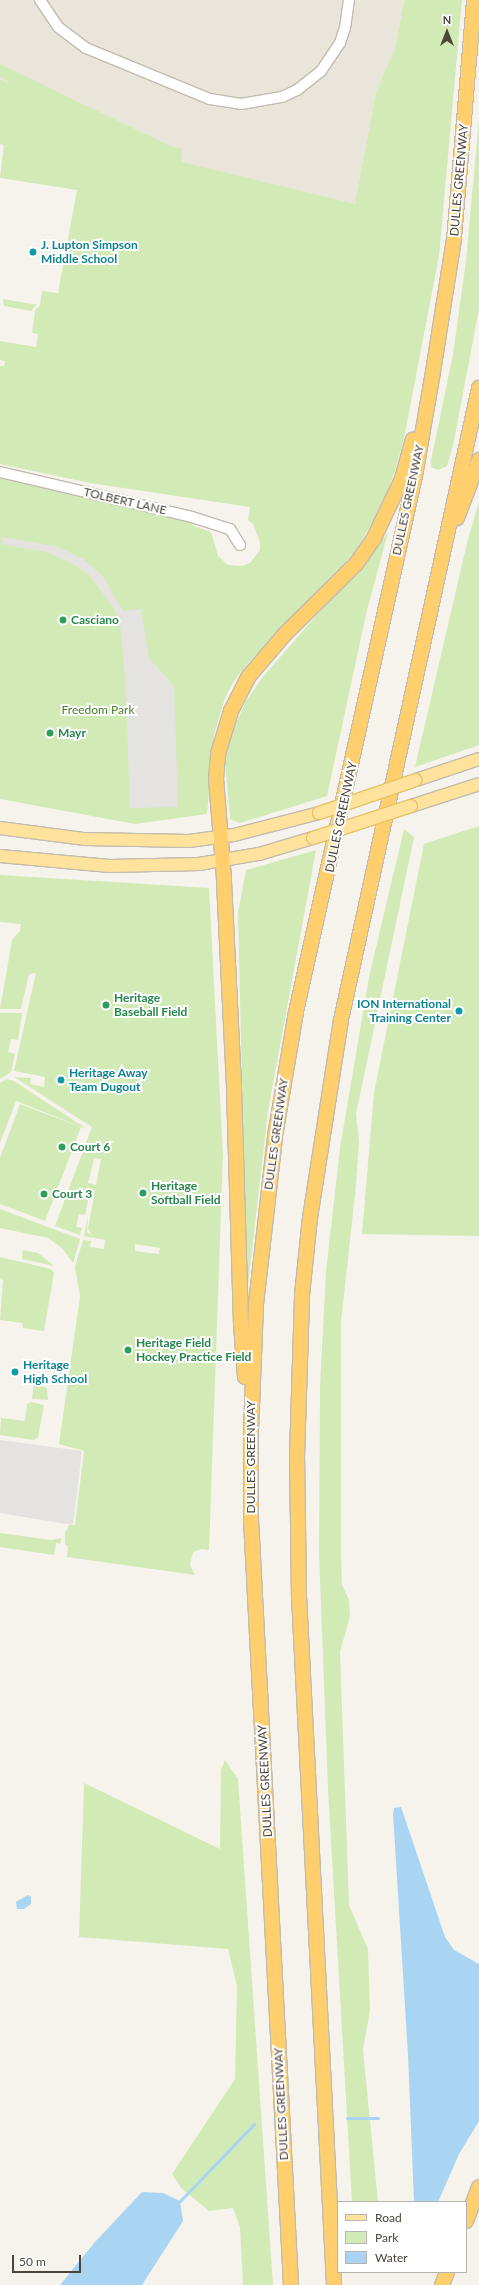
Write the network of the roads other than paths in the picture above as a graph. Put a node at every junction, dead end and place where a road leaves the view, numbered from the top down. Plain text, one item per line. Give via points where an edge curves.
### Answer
1 (40, 0) edge
2 (349, 0) edge
3 (474, 0) edge
4 (432, 378) junction
5 (479, 388) edge
6 (479, 460) edge
7 (0, 472) edge
8 (240, 545) dead end
9 (437, 573) junction
10 (479, 759) edge
11 (479, 784) edge
12 (0, 828) edge
13 (220, 838) junction
14 (0, 856) edge
15 (223, 861) junction
16 (250, 1448) junction
17 (479, 2187) edge
18 (467, 2218) edge
19 (446, 2273) edge
20 (291, 2285) edge
21 (334, 2285) edge
22 (442, 2285) edge

1 - 2 street via 58,27 86,48 210,99 241,104 282,98 303,86 321,71 340,43
3 - 4 highway, DULLES GREENWAY via 454,239
4 - 13 highway via 402,479 374,538 356,564 253,671 231,711 218,754 216,778
4 - 16 highway, DULLES GREENWAY via 415,476 296,1012 281,1095 264,1220 256,1304
5 - 9 highway
6 - 9 highway
7 - 8 street, TOLBERT LANE via 192,517 230,529
9 - 21 highway via 341,1020 310,1218 302,1295 297,1457 299,1598
10 - 13 main road, bridge via 318,813
11 - 15 main road, bridge via 312,838
12 - 13 main road via 125,841
13 - 15 highway
14 - 15 main road via 110,866
15 - 16 highway via 234,1086 241,1324
16 - 20 highway, DULLES GREENWAY via 251,1520
17 - 18 highway
19 - 22 highway

